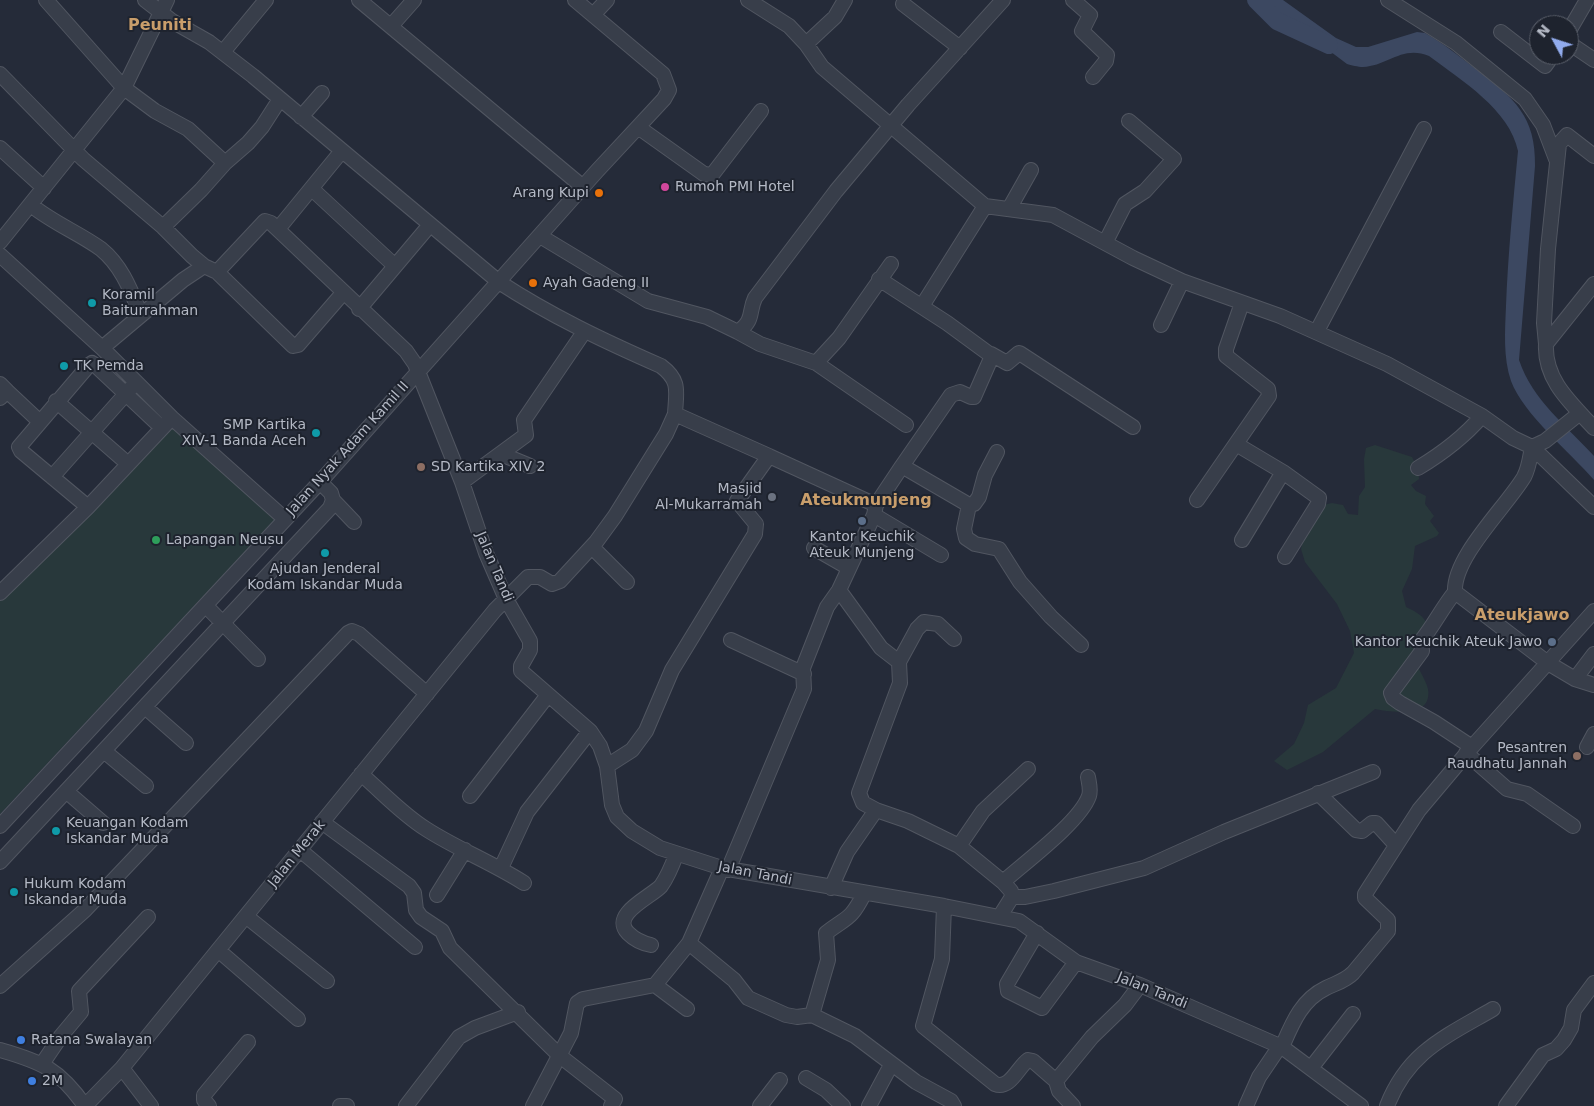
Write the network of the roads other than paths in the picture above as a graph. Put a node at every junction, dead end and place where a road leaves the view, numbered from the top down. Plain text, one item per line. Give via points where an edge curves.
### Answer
1 (46, 0) edge
2 (146, 0) edge
3 (167, 0) edge
4 (266, 0) edge
5 (359, 0) edge
6 (414, 0) edge
7 (575, 0) edge
8 (608, 0) edge
9 (748, 0) edge
10 (844, 0) edge
11 (1003, 0) edge
12 (1073, 0) edge
13 (1388, 0) edge
14 (1587, 0) edge
15 (903, 4) dead end
16 (160, 13) junction
17 (593, 15) junction
18 (1578, 15) edge
19 (390, 26) junction
20 (1501, 32) dead end
21 (806, 44) junction
22 (960, 48) junction
23 (1579, 50) edge
24 (222, 52) junction
25 (1529, 54) edge
26 (1594, 60) edge
27 (0, 74) edge
28 (1093, 77) dead end
29 (124, 88) junction
30 (322, 93) dead end
31 (280, 99) junction
32 (761, 111) dead end
33 (301, 117) junction
34 (1129, 121) dead end
35 (638, 127) junction
36 (891, 128) junction
37 (1424, 129) dead end
38 (0, 148) edge
39 (75, 148) junction
40 (341, 152) junction
41 (1594, 156) edge
42 (1556, 159) junction
43 (225, 163) junction
44 (1031, 170) dead end
45 (583, 187) junction
46 (44, 188) junction
47 (312, 189) junction
48 (31, 205) junction
49 (985, 206) junction
50 (1009, 210) junction
51 (429, 226) junction
52 (163, 227) junction
53 (278, 229) junction
54 (540, 236) junction
55 (0, 242) edge
56 (1104, 242) junction
57 (0, 255) edge
58 (192, 256) junction
59 (891, 264) dead end
60 (204, 266) junction
61 (395, 266) junction
62 (217, 272) junction
63 (879, 279) junction
64 (183, 280) junction
65 (1182, 281) junction
66 (499, 282) junction
67 (1594, 284) edge
68 (343, 293) junction
69 (1242, 304) junction
70 (922, 306) junction
71 (359, 309) junction
72 (141, 315) junction
73 (1161, 325) dead end
74 (1317, 331) junction
75 (584, 332) junction
76 (738, 332) junction
77 (1546, 344) junction
78 (102, 348) junction
79 (991, 354) junction
80 (816, 363) junction
81 (418, 371) junction
82 (136, 382) junction
83 (2, 391) edge
84 (126, 394) junction
85 (56, 401) junction
86 (675, 414) junction
87 (1482, 416) junction
88 (1577, 416) junction
89 (172, 418) junction
90 (39, 421) junction
91 (906, 425) dead end
92 (1133, 427) dead end
93 (162, 428) junction
94 (1594, 428) edge
95 (91, 433) junction
96 (1236, 444) junction
97 (1532, 447) junction
98 (997, 452) dead end
99 (501, 454) junction
100 (769, 456) junction
101 (127, 463) junction
102 (530, 466) dead end
103 (902, 466) junction
104 (1418, 468) dead end
105 (1282, 472) junction
106 (52, 477) junction
107 (320, 482) junction
108 (462, 482) junction
109 (334, 500) junction
110 (1197, 500) dead end
111 (970, 505) junction
112 (88, 507) junction
113 (1594, 507) edge
114 (875, 510) junction
115 (285, 519) junction
116 (354, 522) dead end
117 (1242, 540) dead end
118 (592, 546) junction
119 (814, 548) dead end
120 (941, 555) dead end
121 (1285, 557) dead end
122 (849, 568) junction
123 (628, 582) dead end
124 (839, 590) junction
125 (1455, 592) junction
126 (0, 594) edge
127 (506, 599) junction
128 (206, 606) junction
129 (1594, 611) edge
130 (224, 624) junction
131 (954, 639) dead end
132 (732, 640) dead end
133 (1081, 646) dead end
134 (1594, 654) edge
135 (258, 659) dead end
136 (899, 662) junction
137 (1548, 663) junction
138 (804, 674) junction
139 (1575, 679) junction
140 (1594, 685) edge
141 (427, 694) junction
142 (123, 695) junction
143 (548, 695) junction
144 (143, 709) junction
145 (590, 731) junction
146 (1594, 734) edge
147 (186, 743) dead end
148 (1587, 747) dead end
149 (1469, 750) junction
150 (104, 751) junction
151 (607, 766) junction
152 (1028, 769) dead end
153 (1373, 772) dead end
154 (361, 774) junction
155 (1088, 777) dead end
156 (146, 786) dead end
157 (66, 791) junction
158 (1318, 793) junction
159 (470, 796) dead end
160 (876, 810) junction
161 (322, 822) junction
162 (103, 823) dead end
163 (0, 826) edge
164 (1573, 826) dead end
165 (1396, 845) junction
166 (959, 846) junction
167 (300, 850) junction
168 (465, 850) junction
169 (676, 854) junction
170 (0, 862) edge
171 (501, 868) junction
172 (725, 869) junction
173 (1003, 882) junction
174 (524, 883) dead end
175 (831, 888) junction
176 (864, 894) junction
177 (438, 895) dead end
178 (1012, 896) junction
179 (944, 906) junction
180 (247, 916) junction
181 (1000, 916) junction
182 (148, 917) dead end
183 (1037, 933) junction
184 (689, 943) junction
185 (651, 945) dead end
186 (415, 947) dead end
187 (218, 950) junction
188 (1076, 962) junction
189 (326, 980) dead end
190 (1594, 983) edge
191 (655, 985) junction
192 (1140, 985) junction
193 (0, 986) edge
194 (687, 1009) dead end
195 (1493, 1009) dead end
196 (518, 1012) junction
197 (1353, 1014) dead end
198 (812, 1015) junction
199 (298, 1019) dead end
200 (248, 1042) dead end
201 (1281, 1047) junction
202 (2, 1054) edge
203 (560, 1056) junction
204 (42, 1064) junction
205 (891, 1065) junction
206 (122, 1068) junction
207 (1310, 1068) junction
208 (806, 1078) dead end
209 (780, 1080) dead end
210 (1056, 1081) junction
211 (85, 1106) edge
212 (151, 1106) edge
213 (209, 1106) edge
214 (340, 1106) edge
215 (347, 1106) edge
216 (406, 1106) edge
217 (533, 1106) edge
218 (612, 1106) edge
219 (760, 1106) edge
220 (844, 1106) edge
221 (869, 1106) edge
222 (954, 1106) edge
223 (1073, 1106) edge
224 (1246, 1106) edge
225 (1361, 1106) edge
226 (1387, 1106) edge
227 (1506, 1106) edge

1 - 29 street
2 - 16 street
3 - 16 street
4 - 24 street
5 - 19 street
6 - 19 street
7 - 17 street
8 - 17 street
9 - 21 street via 789,26
10 - 21 street via 835,17
11 - 22 street
12 - 28 street via 1090,15 1082,32 1107,55
13 - 42 street via 1456,42 1525,98 1543,126
14 - 18 street
15 - 22 street
16 - 24 street
16 - 29 street
17 - 35 street, Jalan Nyak Adam Kamil II via 663,74 669,90
19 - 45 street
20 - 25 street
21 - 36 street via 822,67
22 - 36 street
23 - 26 street
24 - 31 street
27 - 39 street
29 - 39 street
29 - 43 street via 155,111 188,129
30 - 33 street
31 - 33 street
31 - 43 street via 262,127
32 - 35 street via 712,175 704,174
33 - 40 street
34 - 56 street via 1174,159 1145,191 1125,204
35 - 45 street, Jalan Nyak Adam Kamil II
36 - 49 street
36 - 76 street via 793,246 755,298 752,315
37 - 74 street
38 - 46 street
39 - 46 street
39 - 52 street via 116,189
40 - 47 street
40 - 51 street
41 - 42 street via 1566,135 1559,144
42 - 77 street via 1544,323
43 - 52 street
44 - 50 street
45 - 54 street, Jalan Nyak Adam Kamil II
46 - 48 street
47 - 53 street
47 - 61 street
48 - 55 street
48 - 72 street via 112,260 127,280
49 - 50 street
49 - 70 street
50 - 56 street via 1053,215
51 - 61 street
51 - 66 street
52 - 58 street
53 - 62 street via 268,222 263,223
53 - 68 street, Jalan Tandi
54 - 66 street, Jalan Nyak Adam Kamil II
54 - 76 street via 648,301 707,317
56 - 65 street
57 - 78 street
58 - 60 street
58 - 64 street
59 - 63 street
60 - 62 street
60 - 64 street
61 - 71 street
62 - 68 street via 293,346 298,345
63 - 70 street
63 - 80 street via 839,338
64 - 72 street
65 - 69 street
65 - 73 street
66 - 75 street
66 - 81 street, Jalan Nyak Adam Kamil II
67 - 77 street
68 - 71 street, Jalan Tandi
69 - 74 street
69 - 96 street via 1225,352 1228,359 1268,389 1269,396
70 - 79 street
71 - 81 street, Jalan Tandi via 406,352
72 - 78 street
74 - 87 street via 1388,364
75 - 86 street via 671,373 676,380
75 - 99 street via 524,420 526,435
76 - 80 street via 760,344
77 - 88 street via 1550,374
78 - 82 street
79 - 92 street via 1006,363 1021,354
79 - 103 street via 974,397 960,392 951,395
80 - 91 street
81 - 107 street, Jalan Nyak Adam Kamil II
81 - 108 street, Jalan Tandi
82 - 84 street
82 - 89 street
83 - 90 street
84 - 85 street via 92,363
84 - 93 street
84 - 95 street
85 - 90 street
85 - 95 street
86 - 100 street
86 - 118 street via 652,456
87 - 97 street
87 - 104 street via 1446,451
88 - 94 street
88 - 97 street
89 - 93 street
89 - 115 street
90 - 106 street via 19,447
93 - 101 street
95 - 101 street
95 - 106 street
96 - 105 street
96 - 110 street
97 - 113 street
97 - 125 street via 1524,477 1475,543 1460,572
98 - 111 street via 985,474 979,497
99 - 102 street
99 - 108 street
100 - 114 street
100 - 151 street via 738,501 756,524 756,534 669,674 646,731 632,750
101 - 112 street
103 - 111 street
103 - 114 street
105 - 117 street
105 - 121 street via 1317,495 1320,501
106 - 112 street
107 - 109 street
107 - 115 street, Jalan Nyak Adam Kamil II
108 - 127 street, Jalan Tandi via 486,553
109 - 116 street
109 - 130 street
111 - 133 street via 964,529 966,538 975,544 999,550 1020,582
112 - 126 street
114 - 120 street
114 - 122 street
115 - 128 street, Jalan Nyak Adam Kamil II
118 - 123 street
118 - 127 street, Jalan Merak via 560,581 552,584 533,576
119 - 122 street
122 - 124 street
124 - 136 street via 881,648
124 - 138 street via 827,606 803,668
125 - 137 street
125 - 149 street via 1421,641 1422,651 1391,693 1393,698 1434,722
127 - 141 street, Jalan Merak
127 - 143 street, Jalan Tandi via 530,641 522,671
128 - 130 street
128 - 142 street, Jalan Nyak Adam Kamil II
129 - 137 street
130 - 135 street
130 - 144 street
131 - 136 street via 938,624 924,622
132 - 138 street
134 - 139 street
136 - 160 street via 900,682 859,793 863,803
137 - 139 street
137 - 149 street
138 - 172 street via 804,689
139 - 140 street
141 - 154 street, Jalan Merak
141 - 193 street via 359,634 348,633 91,904
142 - 144 street
142 - 163 street, Jalan Nyak Adam Kamil II
143 - 145 street, Jalan Tandi
143 - 159 street
144 - 147 street
144 - 150 street
145 - 151 street, Jalan Tandi
145 - 171 street via 527,812
146 - 148 street
149 - 164 street via 1518,792
149 - 165 street via 1419,810
150 - 156 street
150 - 157 street
151 - 169 street, Jalan Tandi via 612,805 617,817 642,838
152 - 166 street via 983,811
153 - 158 street
154 - 161 street, Jalan Merak
154 - 168 street via 413,820
155 - 173 street via 1088,800 1071,822
157 - 162 street
157 - 170 street
158 - 165 street via 1356,830 1362,831 1372,823 1376,824
158 - 178 street via 1144,868 1054,891
160 - 166 street via 908,821
160 - 175 street via 847,852
161 - 167 street, Jalan Merak
161 - 196 street via 409,886 421,917 442,931 450,948
165 - 201 street via 1365,896 1388,920 1388,931 1353,974 1316,993 1300,1009
166 - 173 street
167 - 180 street, Jalan Merak
167 - 186 street
168 - 171 street
168 - 177 street
169 - 172 street, Jalan Tandi
169 - 185 street via 661,885 649,898 632,907 623,922 624,929 634,938
171 - 174 street
172 - 175 street, Jalan Tandi
172 - 184 street
173 - 178 street
175 - 176 street, Jalan Tandi
176 - 179 street, Jalan Tandi
176 - 198 street via 855,911 826,932 828,960
178 - 181 street
179 - 181 street, Jalan Tandi
179 - 210 street via 942,959 923,1026 1000,1086 1007,1084 1030,1060
180 - 187 street, Jalan Merak
180 - 189 street
181 - 183 street, Jalan Tandi via 1024,924
182 - 204 street via 79,990 81,1012
183 - 188 street, Jalan Tandi
183 - 188 street via 1007,984 1008,991 1042,1008
184 - 191 street
184 - 198 street via 734,980 748,998 786,1015
187 - 199 street
187 - 206 street, Jalan Merak
188 - 192 street, Jalan Tandi
190 - 227 street via 1574,1010 1571,1028 1564,1040 1556,1049 1543,1055
191 - 194 street
191 - 203 street via 580,1000 576,1005 571,1033
192 - 201 street, Jalan Tandi
192 - 210 street
195 - 226 street via 1411,1063 1397,1082
196 - 203 street
196 - 216 street via 459,1037
197 - 207 street
198 - 205 street via 861,1040
200 - 213 street via 204,1095
201 - 207 street, Jalan Tandi
201 - 224 street via 1259,1077
202 - 204 street
203 - 217 street
203 - 218 street via 615,1099
204 - 211 street via 65,1079
205 - 221 street
205 - 222 street via 951,1101
206 - 211 street, Jalan Merak
206 - 212 street
207 - 225 street, Jalan Tandi
208 - 220 street
209 - 219 street
210 - 223 street via 1059,1091
214 - 215 street

